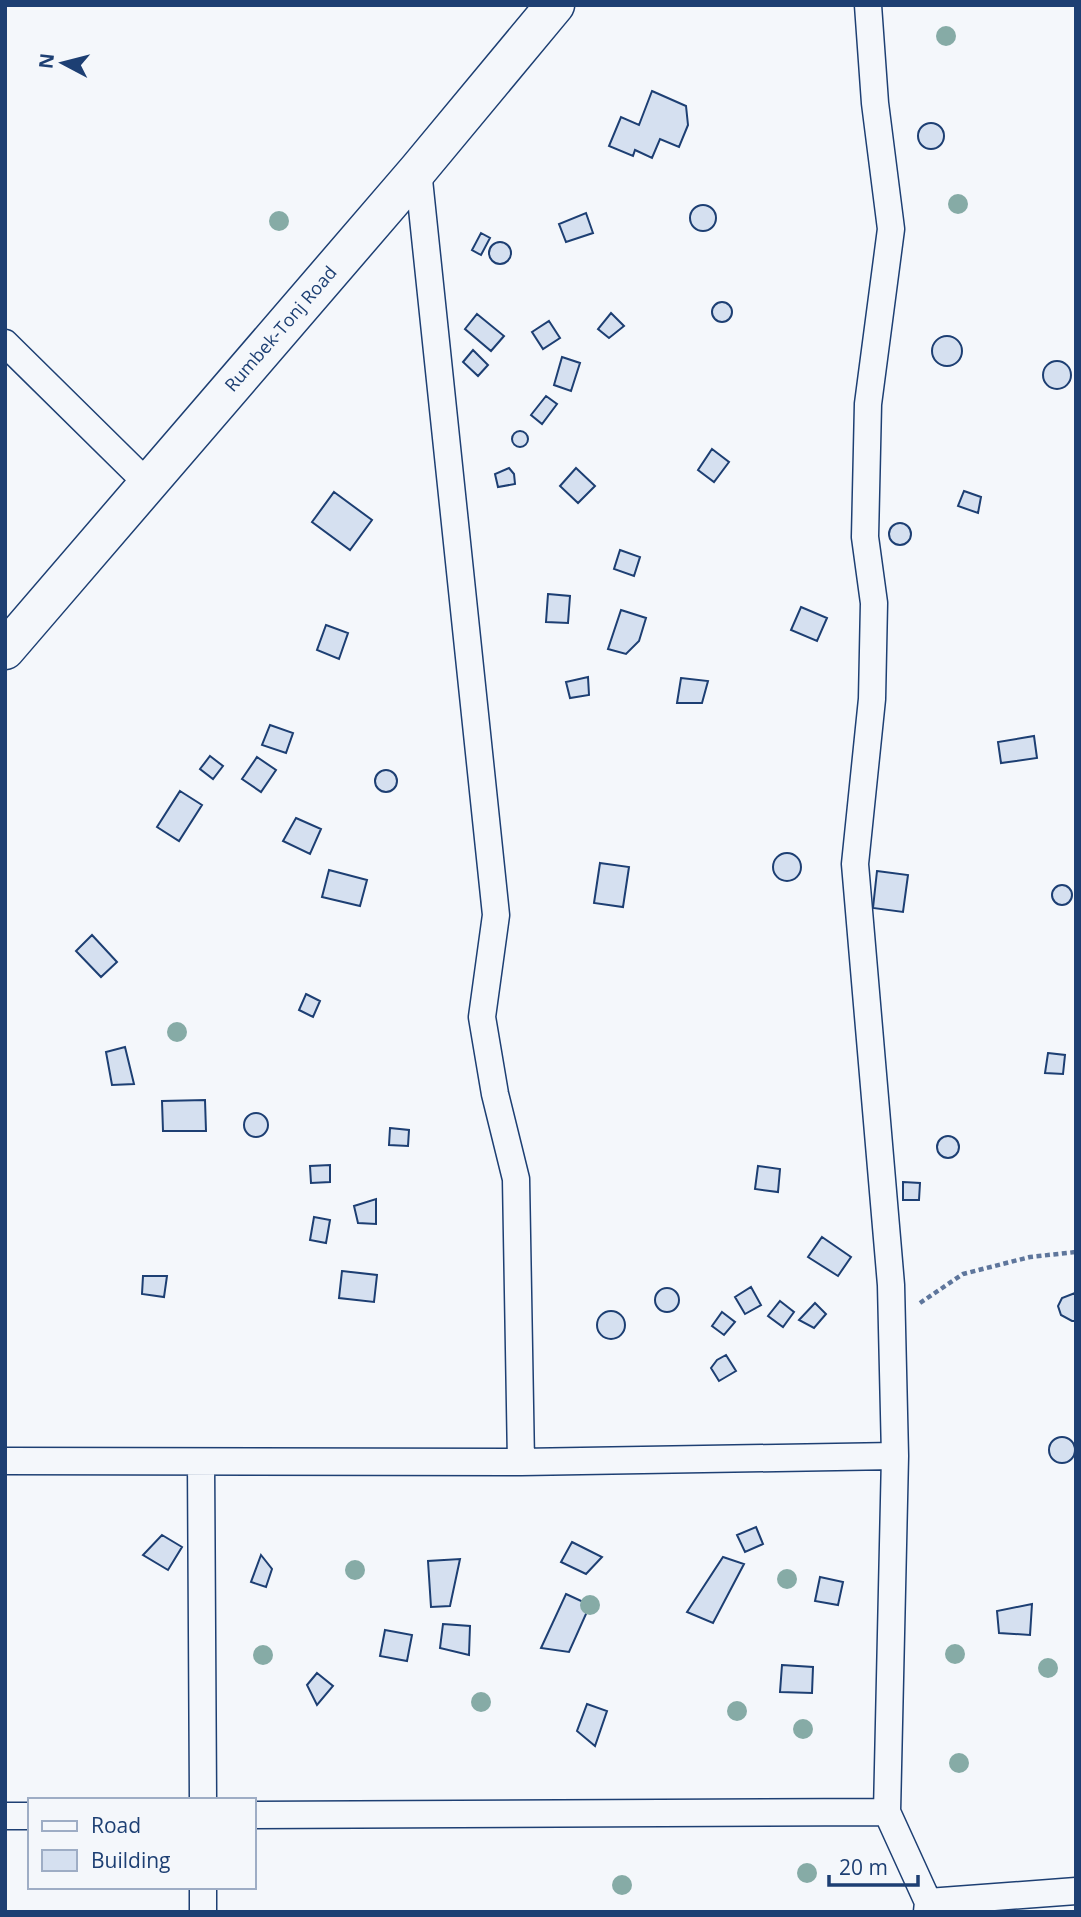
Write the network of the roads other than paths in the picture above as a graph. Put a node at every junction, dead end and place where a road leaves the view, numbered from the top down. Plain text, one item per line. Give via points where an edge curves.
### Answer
1 (555, 5) edge
2 (868, 5) edge
3 (418, 170) junction
4 (5, 343) edge
5 (148, 484) junction
6 (5, 650) edge
7 (895, 1456) junction
8 (5, 1461) edge
9 (201, 1462) junction
10 (521, 1462) junction
11 (203, 1798) edge
12 (887, 1812) junction
13 (256, 1815) edge
14 (5, 1816) edge
15 (28, 1816) edge
16 (203, 1889) edge
17 (1076, 1891) edge
18 (927, 1907) edge
19 (203, 1912) edge

1 - 3 main road, Rumbek-Tonj Road
2 - 7 street via 891,229 868,404 864,537 874,603 872,699 855,864 892,1320
3 - 5 main road, Rumbek-Tonj Road
3 - 10 street via 496,915 482,1017 516,1179
4 - 5 street
5 - 6 main road, Rumbek-Tonj Road
7 - 10 street
7 - 12 street
8 - 9 street
9 - 10 street
9 - 11 street
12 - 13 street
12 - 18 street
14 - 15 street
16 - 19 street
17 - 18 street

